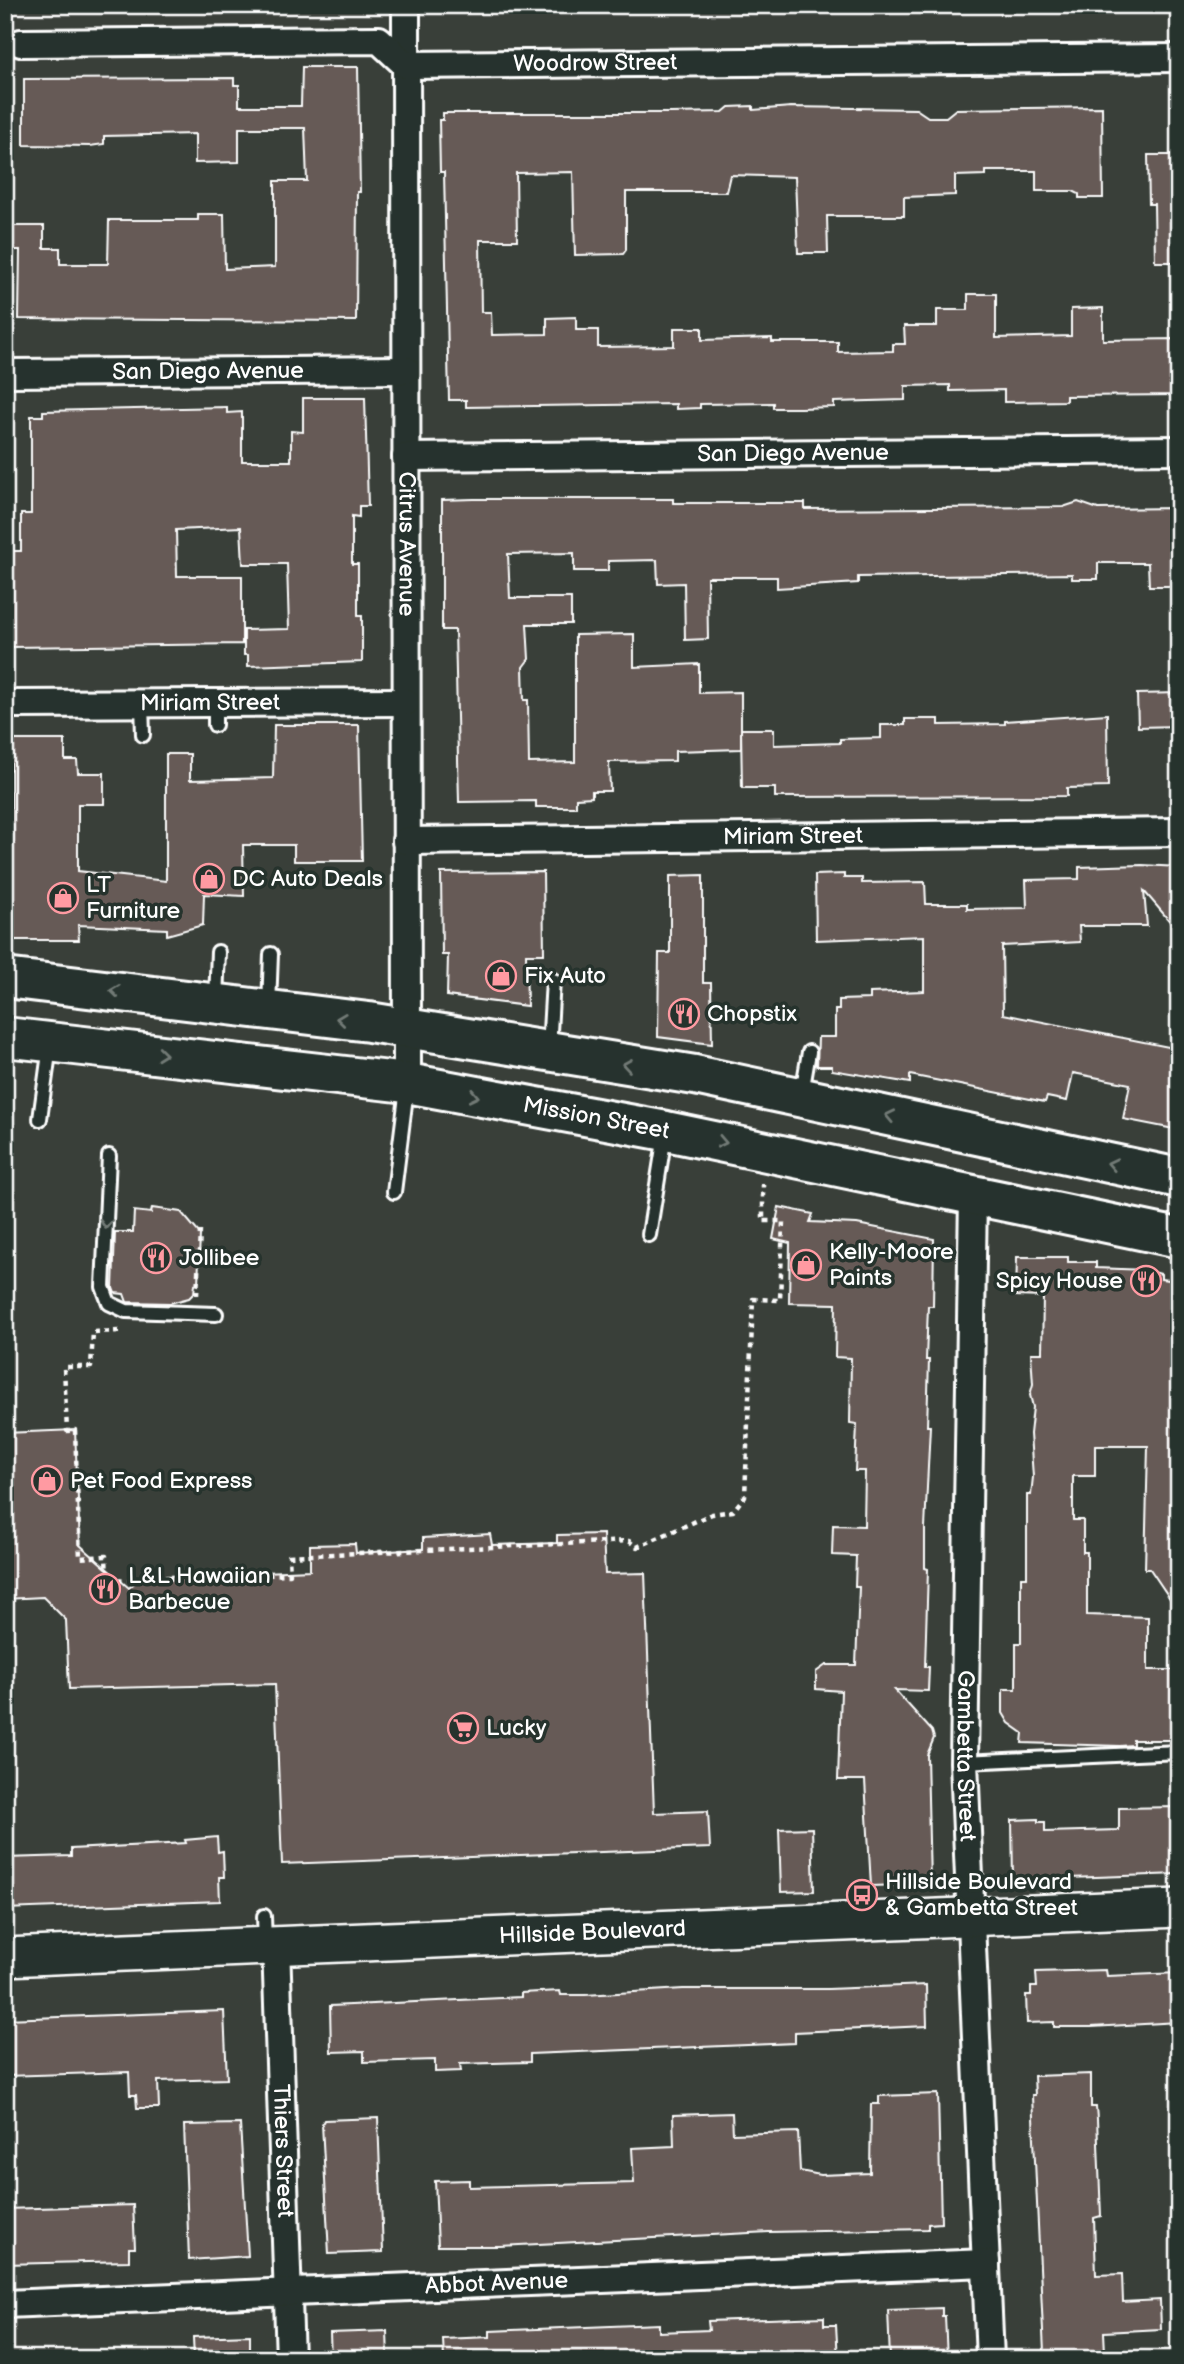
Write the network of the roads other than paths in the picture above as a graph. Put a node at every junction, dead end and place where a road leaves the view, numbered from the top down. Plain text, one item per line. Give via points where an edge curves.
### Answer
1 (406, 5) edge
2 (21, 43) dead end
3 (1179, 58) edge
4 (406, 65) junction
5 (406, 370) junction
6 (7, 373) edge
7 (1179, 450) edge
8 (406, 457) junction
9 (406, 702) junction
10 (14, 704) dead end
11 (142, 704) junction
12 (143, 735) dead end
13 (1179, 832) edge
14 (406, 841) junction
15 (218, 952) dead end
16 (271, 954) dead end
17 (5, 978) edge
18 (553, 980) dead end
19 (216, 1003) junction
20 (269, 1009) junction
21 (408, 1030) junction
22 (5, 1037) edge
23 (51, 1042) junction
24 (549, 1052) junction
25 (808, 1052) dead end
26 (407, 1083) junction
27 (802, 1097) junction
28 (40, 1119) dead end
29 (666, 1131) junction
30 (108, 1156) dead end
31 (1179, 1178) edge
32 (394, 1192) dead end
33 (973, 1196) junction
34 (649, 1235) dead end
35 (1179, 1238) edge
36 (216, 1314) dead end
37 (1179, 1752) edge
38 (964, 1762) junction
39 (1179, 1908) edge
40 (968, 1917) junction
41 (268, 1935) junction
42 (5, 1957) edge
43 (986, 2263) junction
44 (288, 2292) junction
45 (5, 2304) edge
46 (290, 2359) edge
47 (990, 2359) edge

1 - 4 street, Citrus Avenue
2 - 4 street via 379,40
3 - 4 street, Woodrow Street
4 - 5 street, Citrus Avenue
5 - 6 street, San Diego Avenue
5 - 8 street, Citrus Avenue
7 - 8 street, San Diego Avenue
8 - 9 street, Citrus Avenue
9 - 11 street, Miriam Street via 215,714
9 - 14 street, Citrus Avenue
10 - 11 street, Miriam Street
11 - 12 lane
13 - 14 street, Miriam Street
14 - 21 street, Citrus Avenue
15 - 19 lane
16 - 20 lane
19 -> 17 main road
18 - 24 lane
19 - 20 main road
21 -> 20 main road
21 - 24 main road
21 - 26 street, Citrus Avenue
22 - 23 main road, Mission Street
23 -> 26 main road, Mission Street
23 - 28 lane
27 -> 24 main road
25 - 27 lane
26 -> 29 main road, Mission Street
26 - 32 lane
31 -> 27 main road
29 -> 33 main road, Mission Street
29 - 34 lane
30 -> 36 lane via 106,1298 126,1311
33 - 35 main road, Mission Street
33 - 38 street, Gambetta Street
37 - 38 lane
38 - 40 street, Gambetta Street
39 - 40 main road, Hillside Boulevard
40 - 41 main road, Hillside Boulevard
40 - 43 street, Gambetta Street
41 - 42 main road, Hillside Boulevard
41 - 44 street, Thiers Street
43 - 44 street, Abbot Avenue
43 - 47 street, Gambetta Street
44 - 45 street, Abbot Avenue
44 - 46 street, Thiers Street

